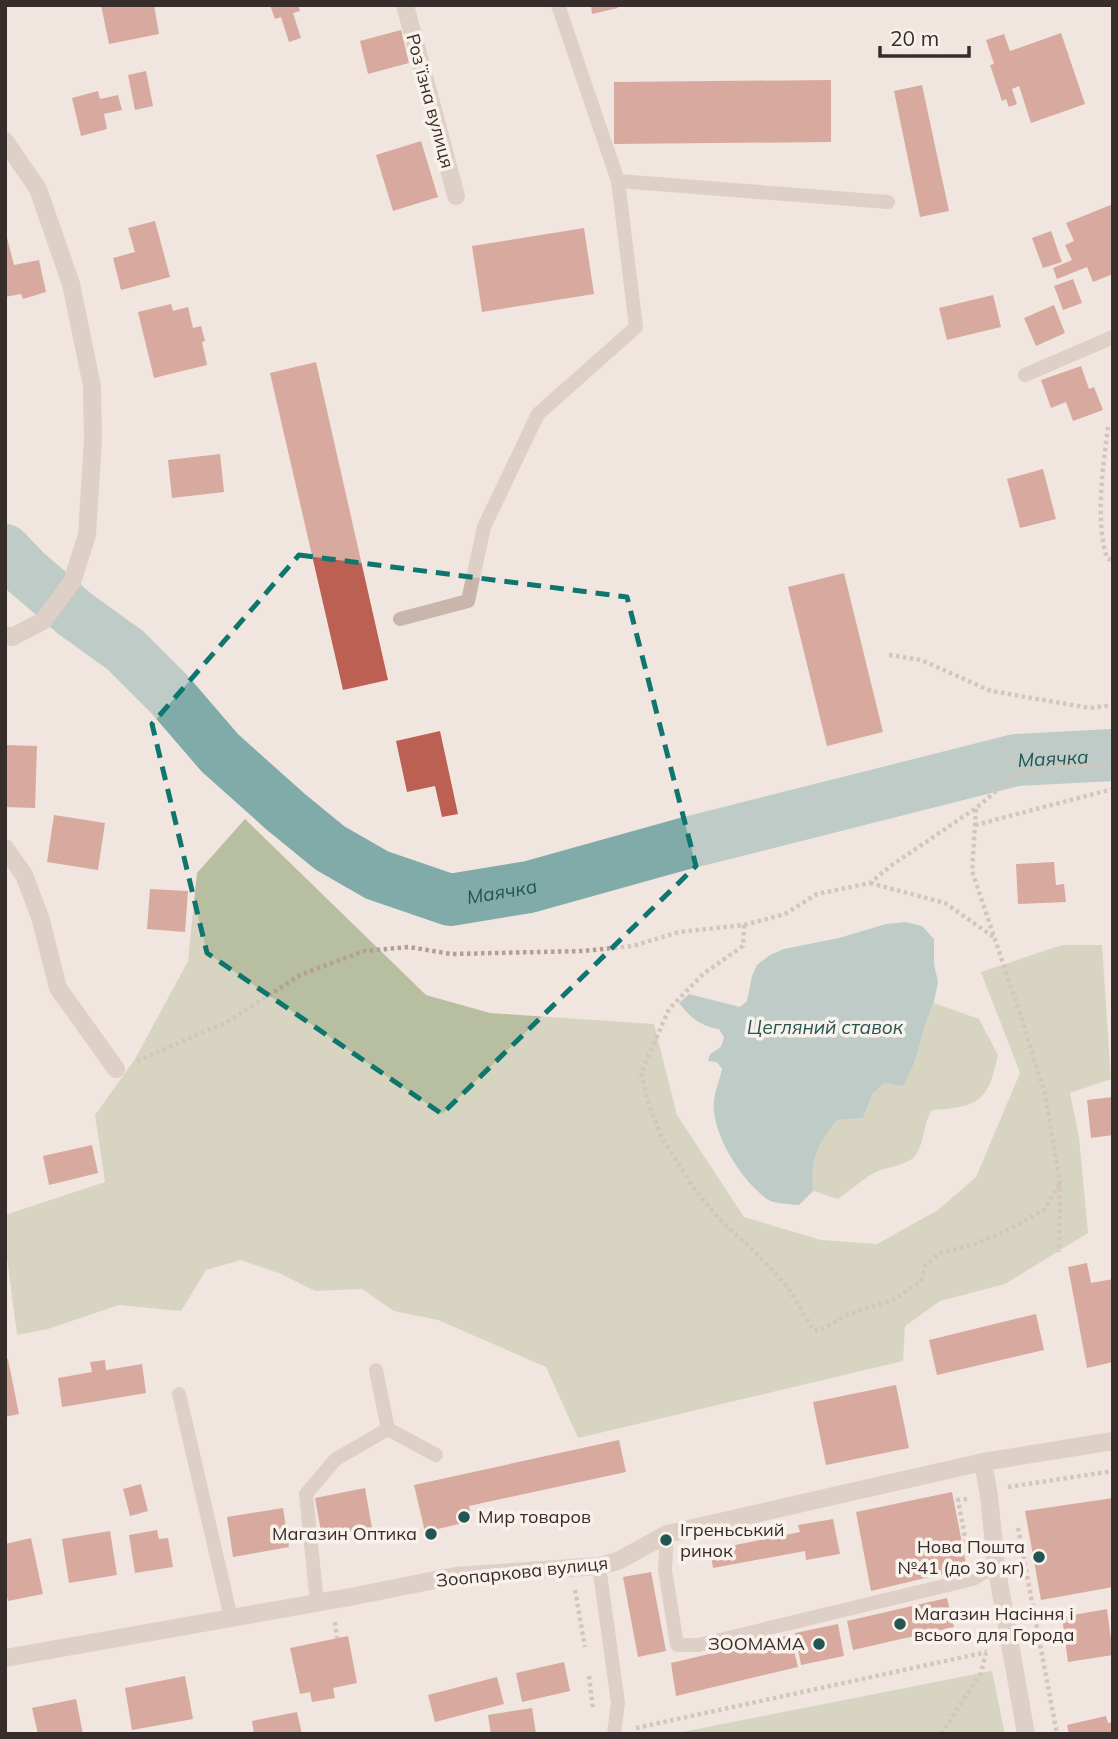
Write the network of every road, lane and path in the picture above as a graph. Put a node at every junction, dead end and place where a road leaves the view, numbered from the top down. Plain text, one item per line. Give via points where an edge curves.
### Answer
1 (405, 5) edge
2 (558, 5) edge
3 (5, 141) edge
4 (618, 181) junction
5 (456, 196) dead end
6 (888, 202) dead end
7 (1113, 337) edge
8 (1025, 375) dead end
9 (1108, 427) dead end
10 (1113, 561) edge
11 (400, 619) dead end
12 (5, 635) edge
13 (889, 655) dead end
14 (1113, 705) edge
15 (1113, 770) edge
16 (1113, 789) edge
17 (976, 808) junction
18 (975, 825) junction
19 (5, 848) edge
20 (870, 883) junction
21 (744, 925) junction
22 (995, 939) junction
23 (116, 1069) joint
24 (1060, 1183) junction
25 (1059, 1252) dead end
26 (376, 1370) dead end
27 (179, 1394) dead end
28 (388, 1429) junction
29 (1113, 1441) edge
30 (436, 1455) dead end
31 (983, 1462) junction
32 (1113, 1471) edge
33 (1010, 1486) junction
34 (989, 1496) junction
35 (1013, 1499) dead end
36 (1018, 1525) dead end
37 (667, 1534) junction
38 (996, 1565) junction
39 (599, 1566) junction
40 (973, 1579) junction
41 (575, 1588) dead end
42 (317, 1603) junction
43 (231, 1618) junction
44 (985, 1645) dead end
45 (987, 1652) junction
46 (587, 1653) dead end
47 (5, 1658) edge
48 (588, 1667) dead end
49 (595, 1720) dead end
50 (614, 1733) edge
51 (941, 1734) edge
52 (1026, 1734) edge
53 (1057, 1734) edge

1 - 5 street, Розʼїзна вулиця
2 - 4 lane
3 - 12 street via 38,190 71,284 92,386 93,439 87,535 72,583 43,621 12,637
4 - 6 lane
4 - 11 lane via 636,327 538,414 484,527 468,601
7 - 8 lane
9 - 10 path via 1101,538 1107,558
13 - 14 path via 921,660 991,691 1090,708
15 - 17 path via 1107,766 1056,766 1018,772
16 - 18 path
17 - 18 path
17 - 20 path
18 - 22 path via 972,871
19 - 23 street via 24,875 40,917 58,988
20 - 21 path via 817,894 785,914
20 - 22 path via 945,903
21 - 23 path via 583,951 451,954 409,947 364,951 300,975 229,1021
21 - 24 path via 743,946 703,974 669,1009 641,1073 662,1138 693,1187 787,1286 813,1331 895,1299 921,1281 925,1266 940,1253 995,1236 1044,1210
22 - 24 path via 1045,1094
24 - 25 path
26 - 28 lane
27 - 43 lane
28 - 30 lane
28 - 42 lane via 336,1459 306,1494
29 - 31 street, Зоопаркова вулиця
31 - 34 street
31 - 37 street, Зоопаркова вулиця
32 - 33 path
33 - 34 path
33 - 35 path
34 - 38 street
34 - 40 path via 958,1500
36 - 53 path
37 - 39 street, Зоопаркова вулиця via 618,1561
37 - 40 lane via 665,1570 677,1645 699,1646
38 - 40 lane
38 - 52 street
39 - 42 street, Зоопаркова вулиця via 455,1576
39 - 50 lane via 618,1703
41 - 46 path
42 - 43 street, Зоопаркова вулиця
43 - 47 street, Зоопаркова вулиця
44 - 45 path
45 - 50 path
45 - 51 path via 981,1673
48 - 49 path

